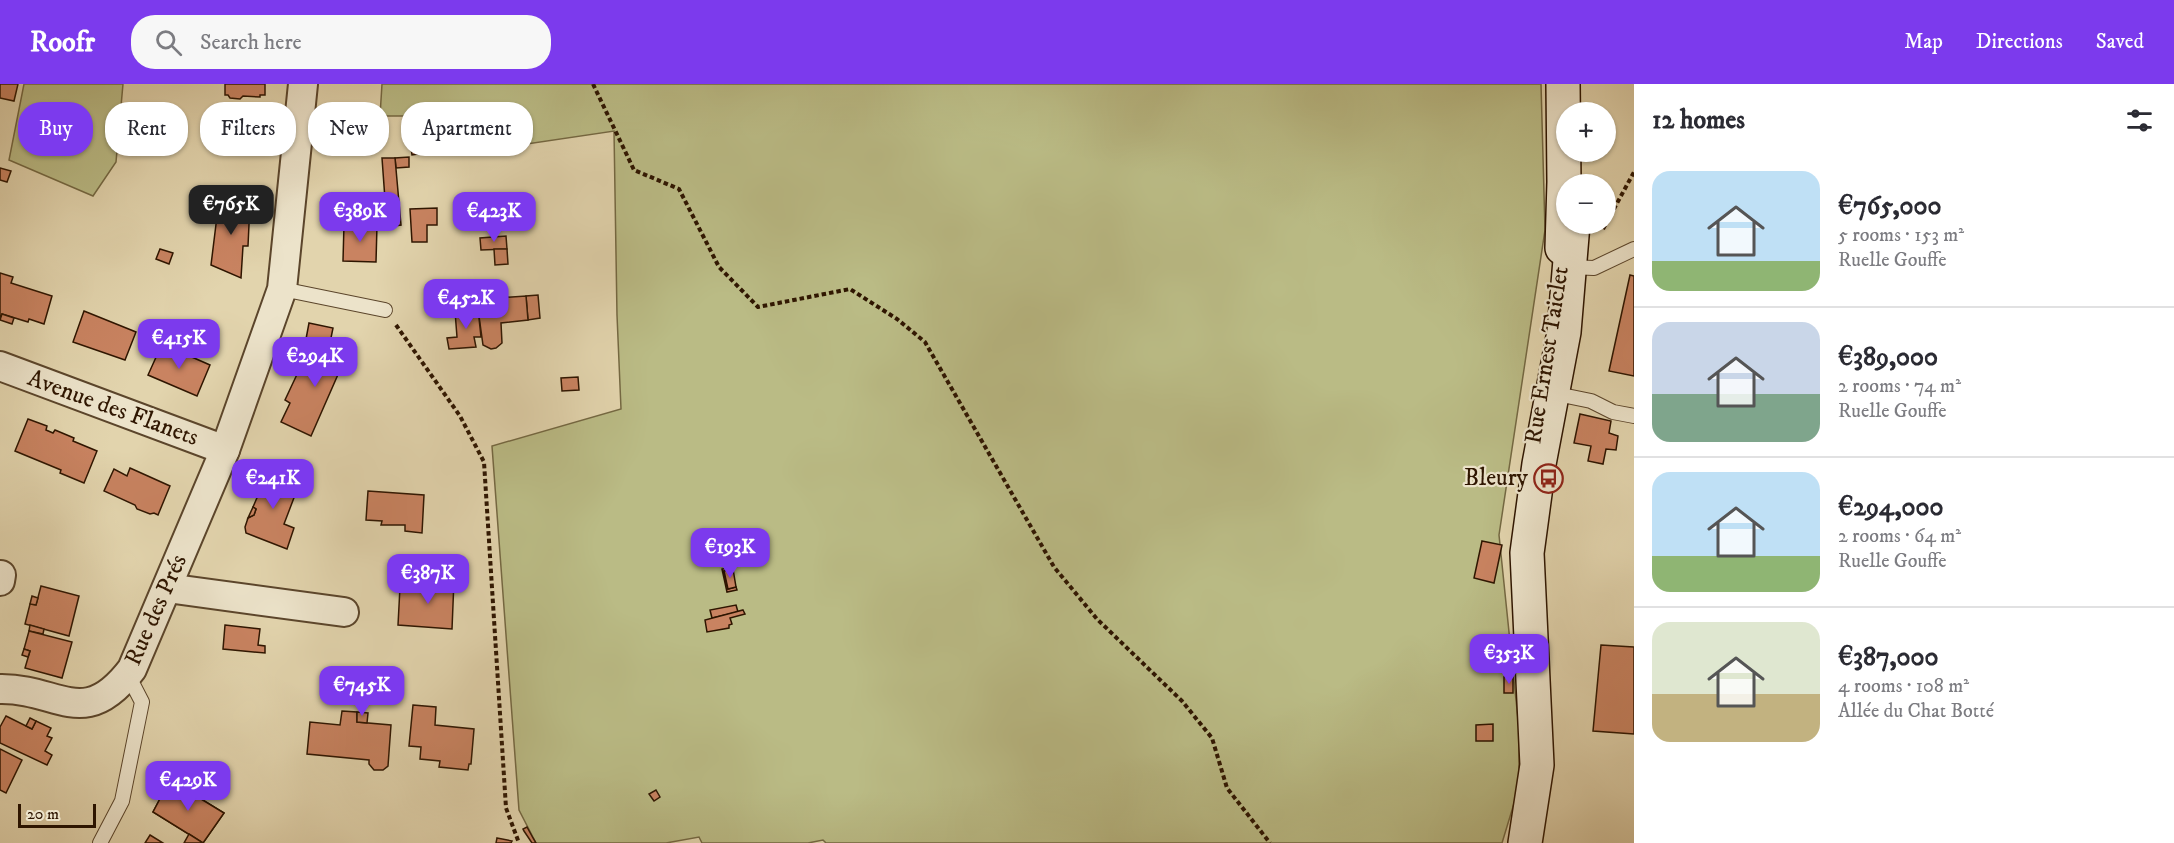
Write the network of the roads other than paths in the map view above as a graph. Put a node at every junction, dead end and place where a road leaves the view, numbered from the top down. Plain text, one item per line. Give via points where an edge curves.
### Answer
1 (303, 84) edge
2 (1563, 84) edge
3 (1572, 84) edge
4 (1572, 102) edge
5 (1571, 234) edge
6 (1634, 249) edge
7 (1566, 267) junction
8 (282, 289) junction
9 (385, 310) road end
10 (0, 366) edge
11 (1549, 393) junction
12 (1634, 416) edge
13 (225, 450) junction
14 (167, 588) junction
15 (344, 612) dead end
16 (128, 675) junction
17 (0, 689) edge
18 (1531, 810) junction
19 (100, 843) edge
20 (1519, 843) edge
21 (1525, 843) edge

1 - 8 street, Rue des Prés
2 - 7 street, Rue Ernest Taiclet
3 - 4 street
5 - 7 street, Rue Ernest Taiclet
6 - 7 lane via 1594,268
7 - 11 street, Rue Ernest Taiclet
7 - 11 street, Rue Ernest Taiclet via 1564,332
8 - 9 lane
8 - 13 street, Rue des Prés
10 - 13 street, Avenue des Flanets
11 - 12 lane via 1591,401 1612,412
11 - 18 street via 1527,553 1536,731
13 - 14 street, Rue des Prés
14 - 15 street
14 - 16 street, Rue des Prés
16 - 17 street, Rue des Prés via 116,690 94,702 68,702
16 - 19 lane via 142,702 122,801
18 - 20 street
18 - 21 street

